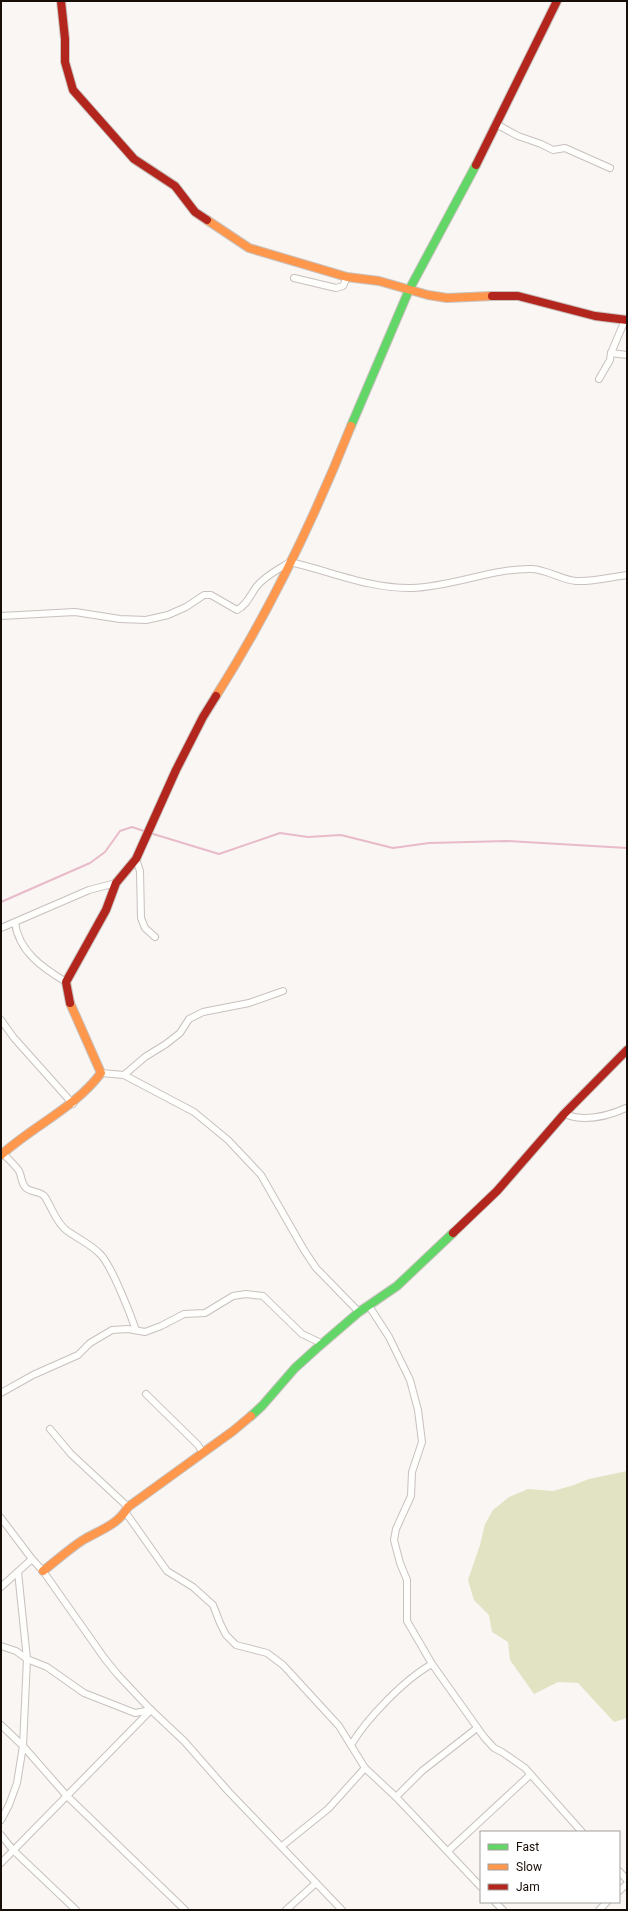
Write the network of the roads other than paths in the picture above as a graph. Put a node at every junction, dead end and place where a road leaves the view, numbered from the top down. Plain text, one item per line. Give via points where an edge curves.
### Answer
1 (61, 1) edge
2 (557, 1) edge
3 (496, 124) junction
4 (610, 168) dead end
5 (347, 277) junction
6 (294, 278) dead end
7 (410, 290) junction
8 (626, 320) edge
9 (611, 352) junction
10 (627, 355) edge
11 (599, 379) dead end
12 (290, 562) junction
13 (627, 575) edge
14 (1, 616) edge
15 (136, 859) junction
16 (116, 883) junction
17 (15, 923) junction
18 (1, 928) edge
19 (155, 937) dead end
20 (66, 982) junction
21 (283, 991) dead end
22 (1, 1020) edge
23 (627, 1050) edge
24 (101, 1073) junction
25 (124, 1075) junction
26 (73, 1104) junction
27 (626, 1108) dead end
28 (564, 1114) junction
29 (2, 1154) edge
30 (369, 1306) junction
31 (359, 1312) junction
32 (136, 1330) junction
33 (323, 1344) junction
34 (1, 1393) edge
35 (146, 1394) dead end
36 (50, 1429) dead end
37 (203, 1453) junction
38 (127, 1510) junction
39 (1, 1518) edge
40 (32, 1559) junction
41 (43, 1571) junction
42 (18, 1572) junction
43 (1, 1587) edge
44 (2, 1645) edge
45 (27, 1659) junction
46 (432, 1664) junction
47 (151, 1710) junction
48 (1, 1725) edge
49 (477, 1728) junction
50 (351, 1745) junction
51 (23, 1746) junction
52 (365, 1768) junction
53 (530, 1775) junction
54 (66, 1795) junction
55 (396, 1797) junction
56 (1, 1820) edge
57 (580, 1831) edge
58 (1, 1835) edge
59 (282, 1846) junction
60 (13, 1850) junction
61 (448, 1850) junction
62 (1, 1863) edge
63 (620, 1872) edge
64 (627, 1880) edge
65 (316, 1883) junction
66 (480, 1886) edge
67 (497, 1903) edge
68 (76, 1910) edge
69 (185, 1910) edge
70 (286, 1910) edge
71 (342, 1910) edge
72 (503, 1910) edge

1 - 5 street via 65,62 73,90 134,159 175,186 195,212 249,248
2 - 3 street
3 - 4 street via 553,150 565,148
3 - 7 street
5 - 6 street via 344,286 336,288
5 - 7 street via 379,281
7 - 8 street via 446,298 518,296 595,316
7 - 12 street via 360,402 335,466
8 - 9 street
9 - 10 street
9 - 11 street via 610,360
12 - 13 street via 346,578 411,588 444,585 513,570 548,571 575,581
12 - 14 street via 271,573 244,606 237,610 211,595 204,595 168,615 146,620 120,620 75,612
12 - 15 street via 239,660 203,717
15 - 16 street
15 - 19 street via 140,871 141,918 145,928
16 - 17 street via 89,890
16 - 20 street via 106,910
17 - 18 street
17 - 20 street via 20,942 31,955 46,970
20 - 24 street via 72,1010
21 - 25 street via 250,1003 203,1012 189,1019 180,1032
22 - 26 street
23 - 28 street
24 - 25 street
24 - 26 street via 87,1092
25 - 31 street via 194,1112 228,1140 261,1175 316,1268
26 - 29 street via 52,1116
27 - 28 street via 609,1116 574,1118
28 - 30 street via 497,1191 419,1267
29 - 32 street via 19,1171 28,1190 45,1198 65,1230 83,1240 102,1256
30 - 31 street
30 - 46 street via 390,1337 410,1380 418,1410 422,1442 412,1472 411,1496 394,1540 407,1580 407,1621
31 - 33 street
32 - 33 street via 145,1332 184,1314 205,1313 234,1296 246,1294 263,1296 302,1334
32 - 34 street via 112,1330 90,1343 78,1355
33 - 37 street via 296,1368 262,1406
35 - 37 street
36 - 38 street via 71,1454
37 - 38 street
38 - 41 street via 110,1525 83,1540
38 - 50 street via 167,1571 213,1605 226,1635 236,1645 267,1653 283,1665 339,1726
39 - 40 street
40 - 41 street
40 - 42 street
41 - 47 street via 104,1659
42 - 43 street
42 - 45 street
44 - 45 street via 16,1650
45 - 47 street via 47,1667 84,1693 135,1712
45 - 51 street
46 - 49 street
46 - 50 street via 411,1678 375,1714
47 - 54 street
47 - 59 street via 184,1741
48 - 51 street
49 - 53 street via 494,1748 507,1755
49 - 55 street via 422,1771
50 - 52 street
51 - 54 street
51 - 56 street via 17,1783
52 - 55 street
52 - 59 street via 328,1809
53 - 57 street
53 - 61 street
54 - 60 street
54 - 69 street
55 - 61 street
58 - 60 street
59 - 65 street
60 - 62 street
60 - 68 street
61 - 66 street
63 - 64 street
65 - 70 street
65 - 71 street
67 - 72 street

